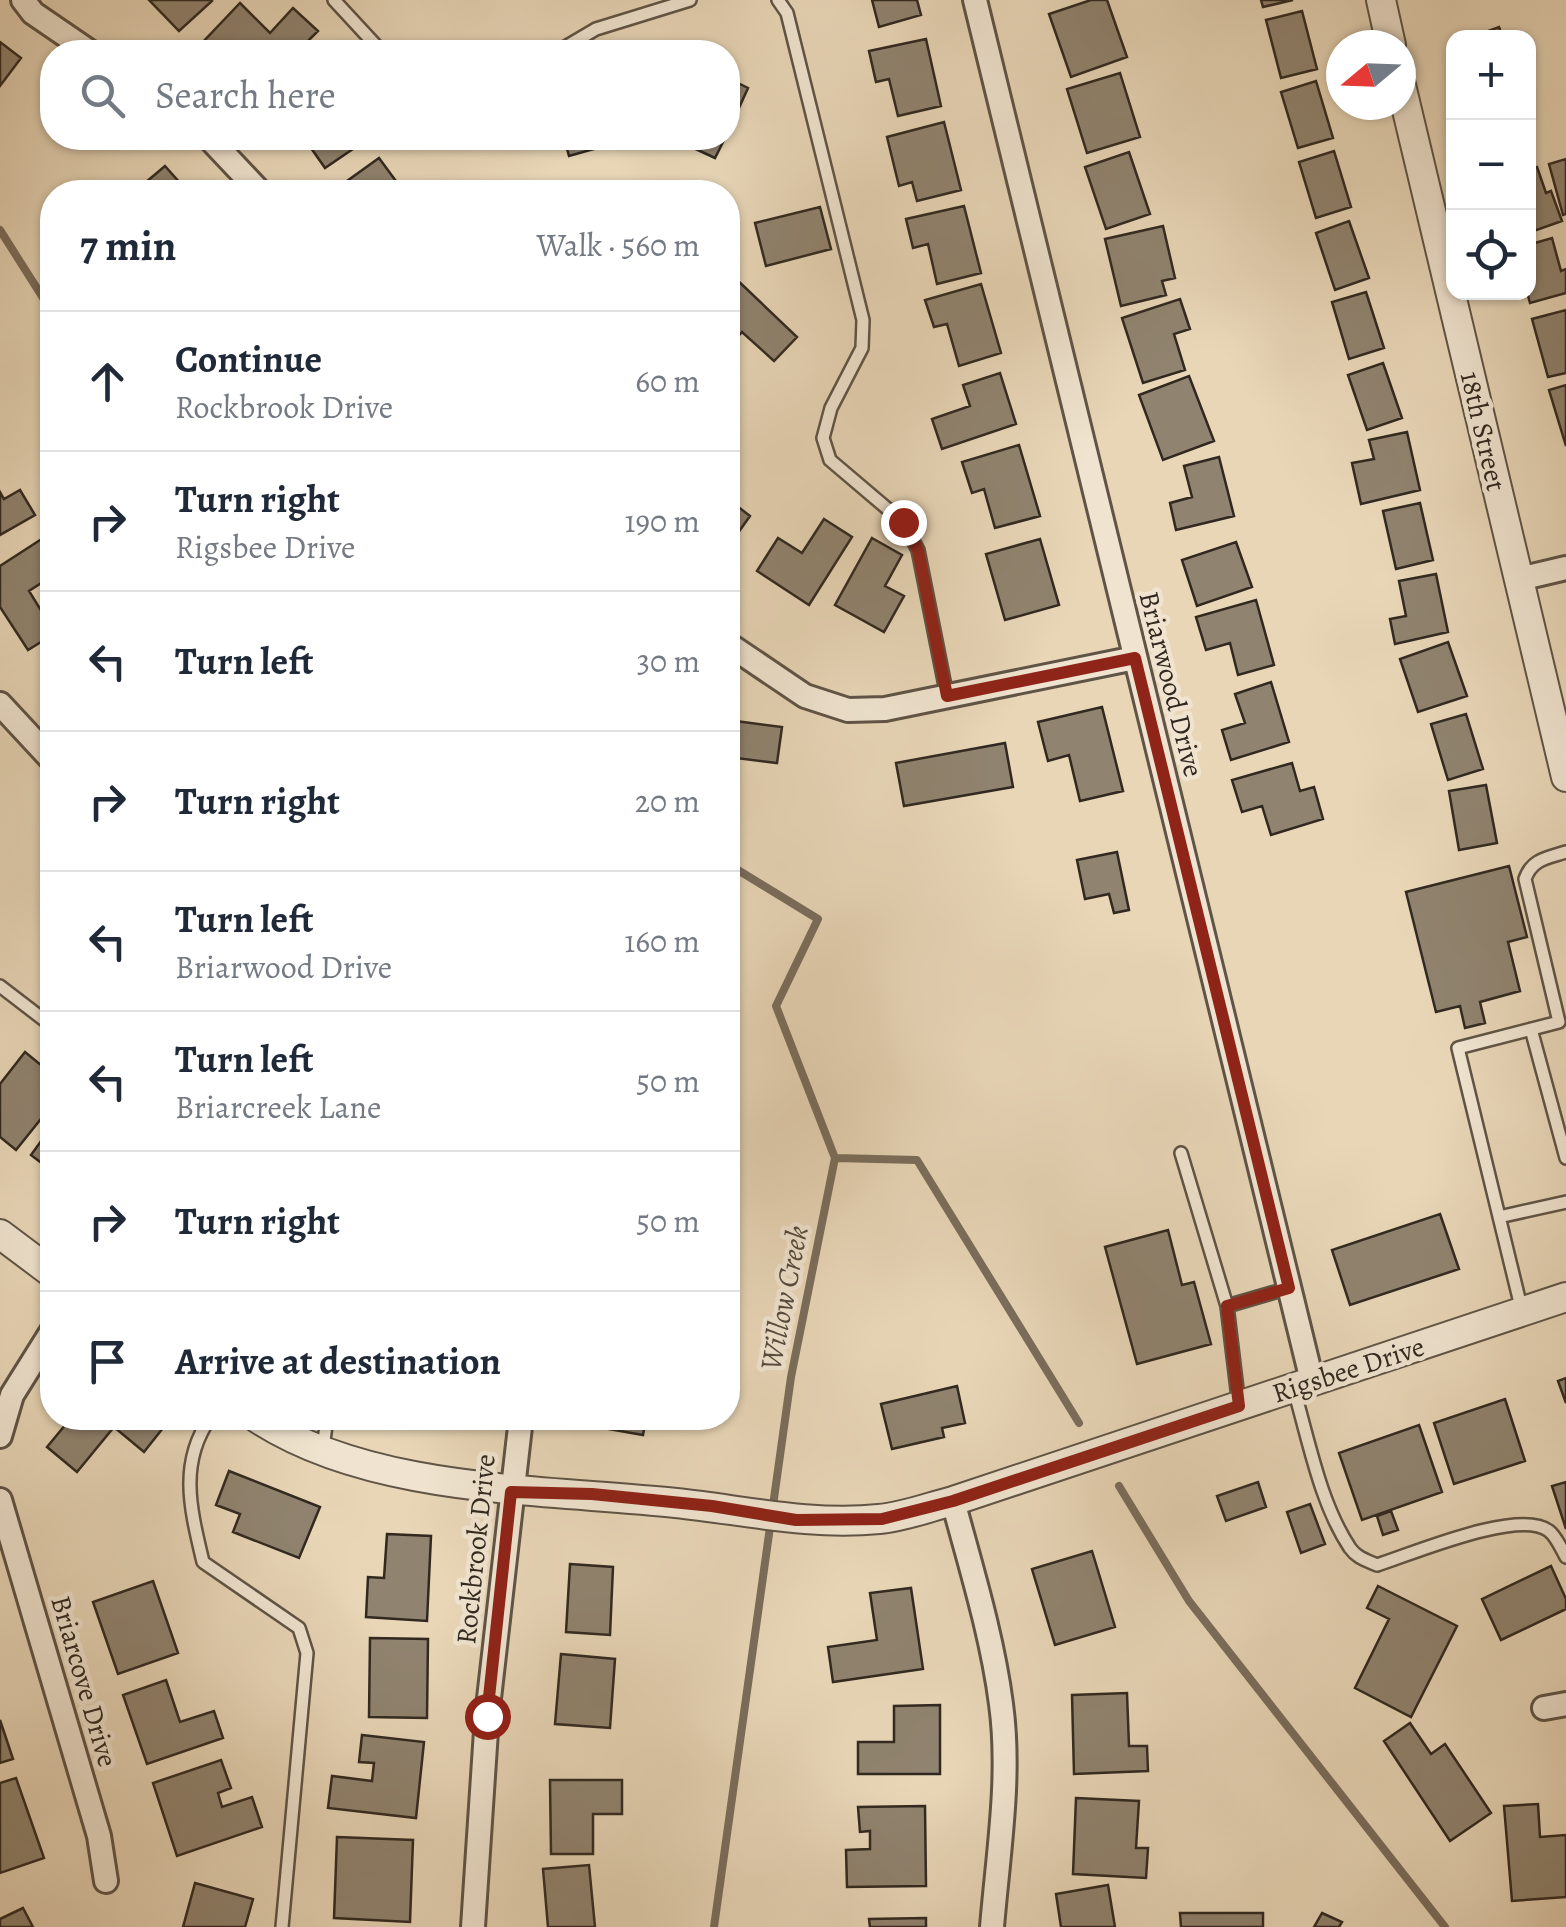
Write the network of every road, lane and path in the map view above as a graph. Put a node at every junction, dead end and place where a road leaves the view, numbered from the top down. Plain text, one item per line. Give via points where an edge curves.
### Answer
1 (23, 0) edge
2 (334, 0) edge
3 (690, 0) edge
4 (778, 0) edge
5 (975, 0) edge
6 (1380, 0) edge
7 (1387, 30) edge
8 (73, 40) edge
9 (371, 40) edge
10 (577, 40) edge
11 (1409, 120) edge
12 (220, 150) edge
13 (249, 180) edge
14 (1566, 568) edge
15 (1519, 580) junction
16 (740, 652) edge
17 (1135, 658) junction
18 (947, 696) junction
19 (0, 704) edge
20 (40, 747) edge
21 (1566, 777) edge
22 (1566, 852) edge
23 (0, 986) edge
24 (40, 1017) edge
25 (1562, 1022) edge
26 (1531, 1028) junction
27 (1181, 1152) dead end
28 (1566, 1158) edge
29 (1566, 1202) edge
30 (1500, 1218) junction
31 (0, 1234) edge
32 (40, 1264) edge
33 (1289, 1288) junction
34 (1566, 1296) edge
35 (1227, 1306) junction
36 (1522, 1311) junction
37 (40, 1350) edge
38 (1302, 1384) junction
39 (1239, 1406) junction
40 (203, 1430) edge
41 (280, 1430) edge
42 (325, 1430) edge
43 (519, 1430) edge
44 (0, 1436) edge
45 (322, 1452) junction
46 (511, 1492) junction
47 (0, 1500) edge
48 (953, 1501) junction
49 (1566, 1558) edge
50 (106, 1881) dead end
51 (282, 1927) edge
52 (473, 1927) edge
53 (992, 1927) edge

1 - 8 street
2 - 9 lane
3 - 10 lane
4 - 18 lane via 787,13 863,320 862,348 823,438 830,460 903,522 918,550
5 - 17 street, Briarwood Drive
6 - 7 street
11 - 15 street, 18th Street
12 - 13 street
14 - 15 street
15 - 21 street, 18th Street via 1551,691
16 - 18 street via 805,696 848,710
17 - 18 street
17 - 33 street, Briarwood Drive
19 - 20 street
22 - 25 lane via 1537,861 1524,878
23 - 24 lane
25 - 26 lane
26 - 28 lane
26 - 30 lane via 1458,1048
27 - 35 lane
29 - 30 lane
30 - 36 lane
31 - 32 street
33 - 35 lane
33 - 38 street, Briarwood Drive
34 - 36 street, Rigsbee Drive
35 - 39 lane
36 - 38 street, Rigsbee Drive
37 - 44 street via 12,1395
38 - 39 street, Rigsbee Drive
38 - 49 lane via 1326,1496 1360,1558 1377,1564 1500,1526 1529,1524 1550,1531
39 - 48 street, Rigsbee Drive
40 - 51 lane via 191,1453 188,1495 203,1562 299,1628 306,1653
41 - 45 street, Rigsbee Drive
42 - 45 lane
43 - 46 street, Rockbrook Drive
45 - 46 street, Rigsbee Drive
46 - 48 street, Rigsbee Drive via 592,1494 796,1520 882,1519
46 - 52 street, Rockbrook Drive
47 - 50 street, Briarcove Drive via 99,1836
48 - 53 street via 1002,1706 1004,1788

